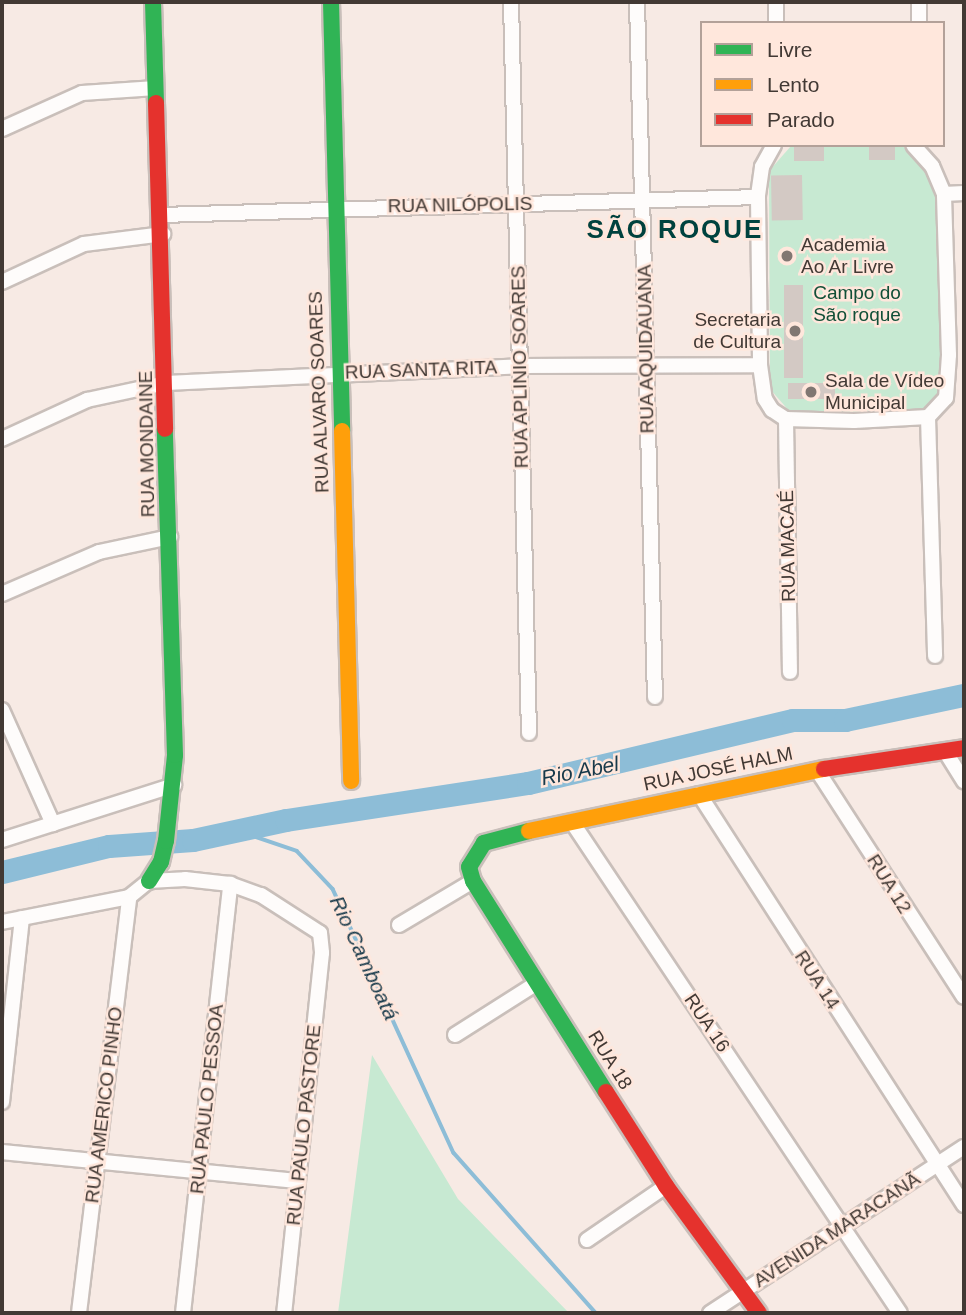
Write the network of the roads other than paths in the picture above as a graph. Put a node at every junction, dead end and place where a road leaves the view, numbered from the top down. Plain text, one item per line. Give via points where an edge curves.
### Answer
1 (153, 2) edge
2 (331, 2) edge
3 (511, 2) edge
4 (637, 2) edge
5 (776, 2) edge
6 (919, 2) edge
7 (776, 21) edge
8 (919, 21) edge
9 (156, 88) junction
10 (2, 129) edge
11 (773, 147) edge
12 (919, 148) edge
13 (944, 194) junction
14 (964, 194) edge
15 (758, 197) junction
16 (642, 202) junction
17 (517, 204) junction
18 (334, 209) junction
19 (162, 215) junction
20 (163, 234) junction
21 (2, 282) edge
22 (949, 355) junction
23 (964, 355) edge
24 (760, 365) junction
25 (520, 366) junction
26 (646, 366) junction
27 (340, 374) junction
28 (166, 383) junction
29 (928, 417) junction
30 (786, 419) junction
31 (2, 439) edge
32 (170, 537) junction
33 (2, 594) edge
34 (934, 656) dead end
35 (790, 672) dead end
36 (655, 697) dead end
37 (2, 710) edge
38 (529, 733) dead end
39 (964, 748) edge
40 (945, 751) junction
41 (817, 770) junction
42 (351, 781) dead end
43 (964, 781) edge
44 (174, 785) junction
45 (699, 794) junction
46 (572, 822) junction
47 (53, 824) junction
48 (2, 840) edge
49 (149, 881) junction
50 (473, 881) junction
51 (230, 884) junction
52 (129, 897) junction
53 (22, 918) junction
54 (2, 922) edge
55 (399, 925) dead end
56 (537, 982) junction
57 (964, 997) edge
58 (455, 1035) dead end
59 (2, 1102) edge
60 (964, 1147) edge
61 (2, 1152) edge
62 (97, 1161) junction
63 (938, 1164) junction
64 (200, 1171) junction
65 (298, 1181) junction
66 (666, 1186) junction
67 (964, 1205) edge
68 (842, 1224) junction
69 (587, 1240) dead end
70 (744, 1291) junction
71 (79, 1313) edge
72 (183, 1313) edge
73 (284, 1313) edge
74 (710, 1313) edge
75 (759, 1313) edge
76 (900, 1313) edge

1 - 9 street, RUA MONDAINE
2 - 18 street, RUA ALVARO SOARES
3 - 17 street, RUA APLINIO SOARES
4 - 16 street, RUA AQUIDAUANA
5 - 7 street
6 - 8 street
9 - 10 street via 82,93
9 - 19 street, RUA MONDAINE
11 - 15 street via 762,167
12 - 13 street
13 - 14 street
13 - 22 street
15 - 16 street, RUA NILÓPOLIS
15 - 24 street
16 - 17 street, RUA NILÓPOLIS
16 - 26 street, RUA AQUIDAUANA
17 - 18 street, RUA NILÓPOLIS
17 - 25 street, RUA APLINIO SOARES
18 - 19 street, RUA NILÓPOLIS
18 - 27 street, RUA ALVARO SOARES
19 - 20 street, RUA MONDAINE
20 - 21 street via 84,244
20 - 28 street, RUA MONDAINE
22 - 23 street
22 - 29 street via 946,398
24 - 26 street, RUA SANTA RITA
24 - 30 street via 765,399
25 - 26 street, RUA SANTA RITA
25 - 27 street, RUA SANTA RITA
25 - 38 street, RUA APLINIO SOARES
26 - 36 street, RUA AQUIDAUANA
27 - 28 street, RUA SANTA RITA
27 - 42 street, RUA ALVARO SOARES
28 - 31 street, RUA SANTA RITA via 87,400
28 - 32 street, RUA MONDAINE
29 - 30 street
29 - 34 street
30 - 35 street, RUA MACAÉ
32 - 33 street via 99,552
32 - 44 street, RUA MONDAINE
37 - 47 street
39 - 40 street, RUA JOSÉ HALM
40 - 41 street, RUA JOSÉ HALM
40 - 43 street
41 - 45 street, RUA JOSÉ HALM
41 - 57 street, RUA 12
44 - 47 street
44 - 49 street, RUA MONDAINE via 161,862
45 - 46 street, RUA JOSÉ HALM
45 - 63 street, RUA 14
46 - 50 street, RUA JOSÉ HALM via 484,843 469,867
46 - 68 street, RUA 16
47 - 48 street
49 - 51 street via 185,878
49 - 52 street
50 - 55 street
50 - 56 street, RUA 18
51 - 64 street, RUA PAULO PESSOA
51 - 65 street, RUA PAULO PASTORE via 293,913 321,937
52 - 53 street
52 - 62 street, RUA AMERICO PINHO
53 - 54 street
53 - 59 street
56 - 58 street
56 - 66 street, RUA 18
60 - 63 street, AVENIDA MARACANÃ
61 - 62 street
62 - 64 street
62 - 71 street, RUA AMERICO PINHO
63 - 67 street, RUA 14
63 - 68 street, AVENIDA MARACANÃ
64 - 65 street
64 - 72 street, RUA PAULO PESSOA
65 - 73 street, RUA PAULO PASTORE
66 - 69 street
66 - 70 street, RUA 18
68 - 70 street, AVENIDA MARACANÃ
68 - 76 street, RUA 16
70 - 74 street, AVENIDA MARACANÃ
70 - 75 street, RUA 18

